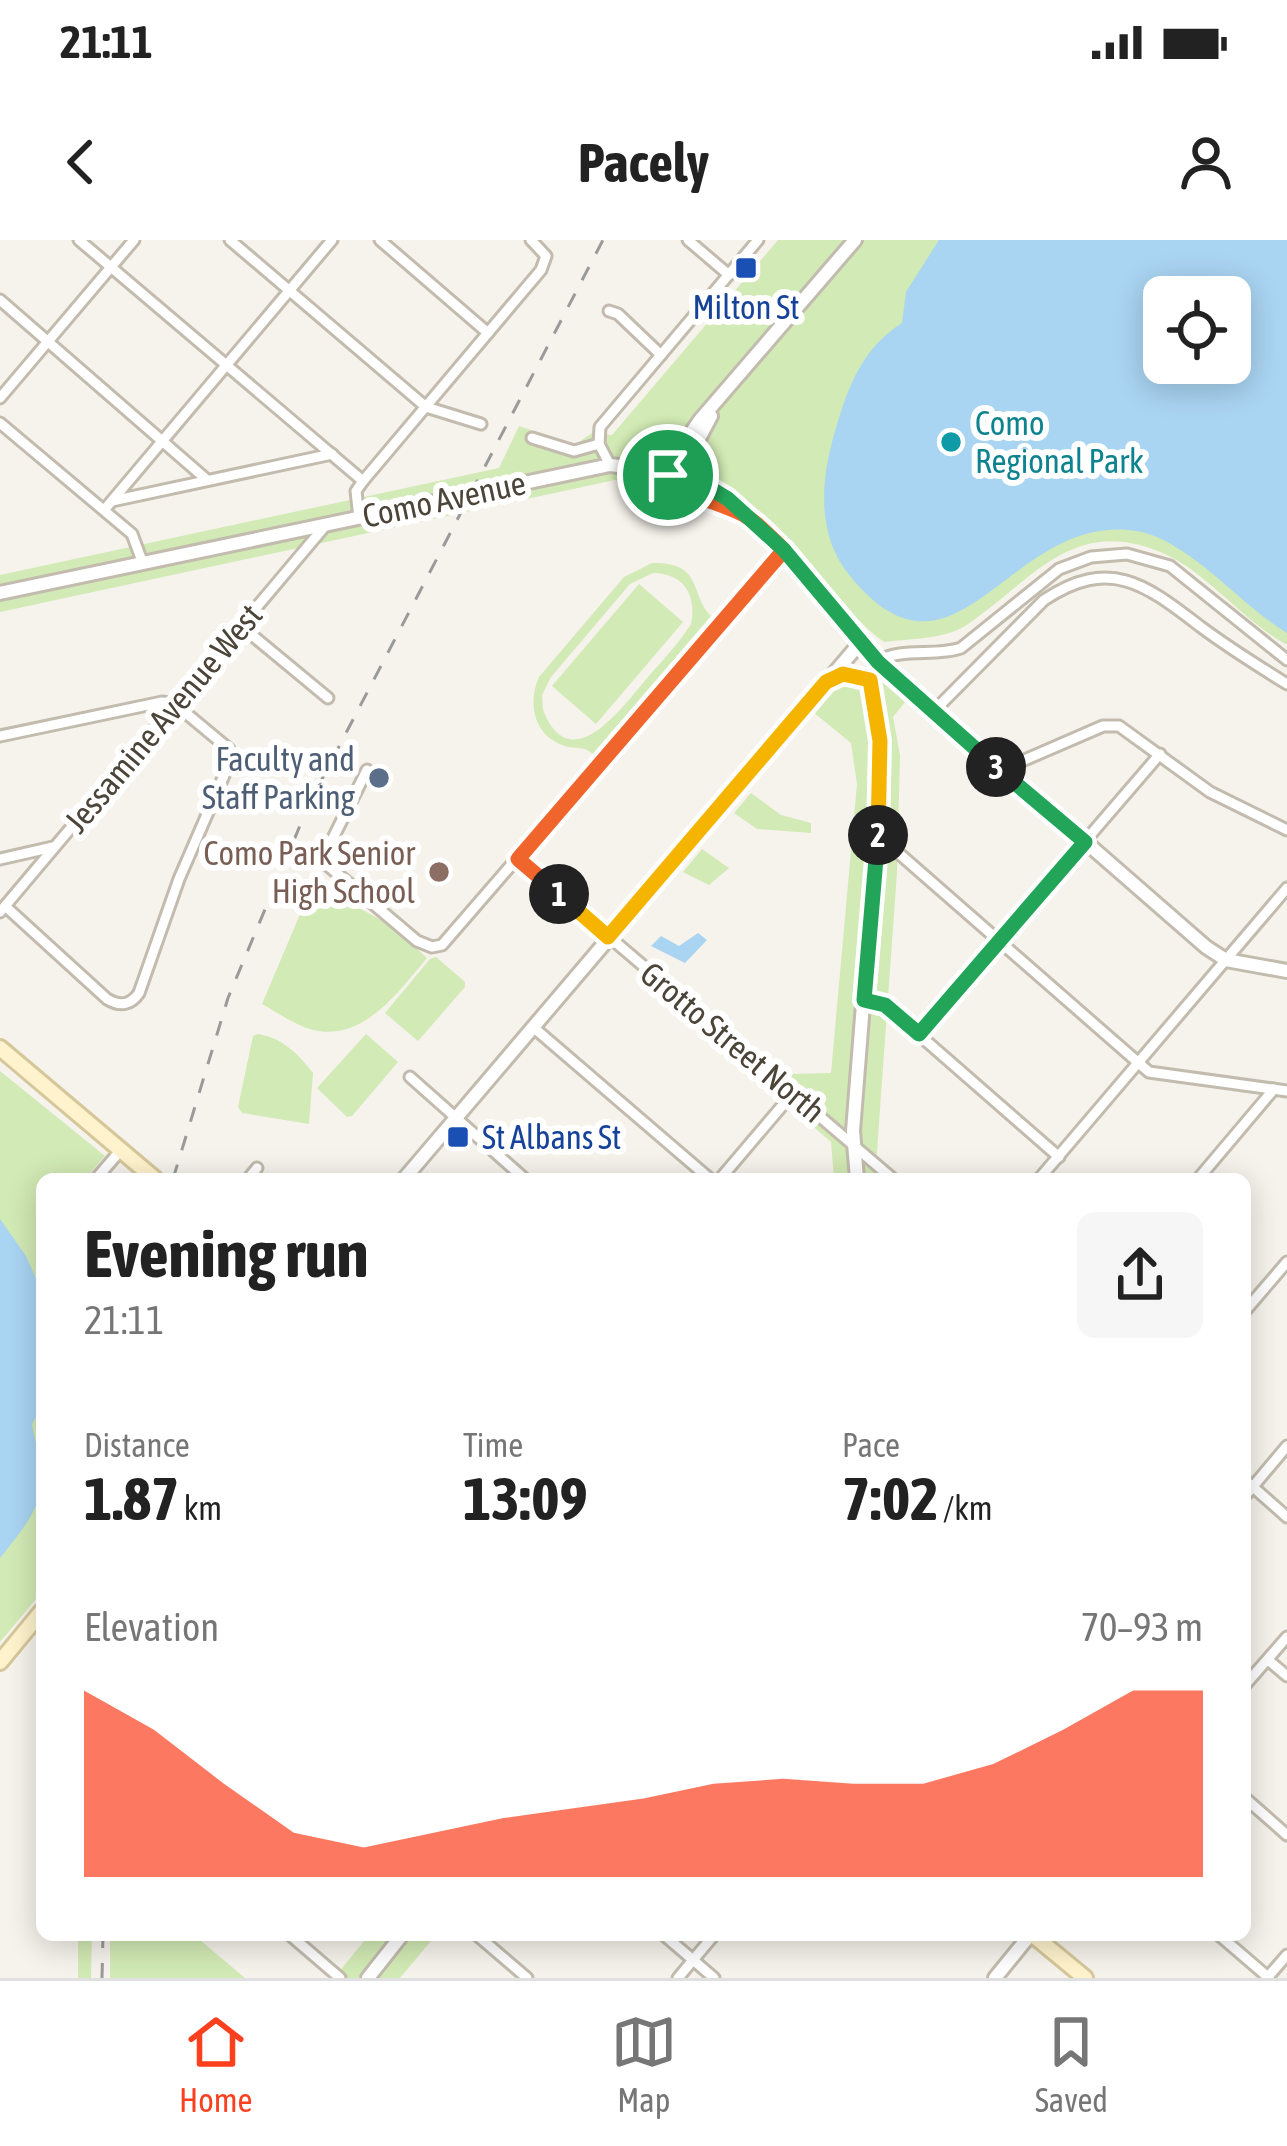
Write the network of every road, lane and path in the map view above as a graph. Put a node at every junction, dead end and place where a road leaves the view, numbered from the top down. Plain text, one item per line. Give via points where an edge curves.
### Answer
1 (79, 240) edge
2 (134, 240) edge
3 (230, 240) edge
4 (332, 240) edge
5 (380, 240) edge
6 (530, 240) edge
7 (688, 240) edge
8 (758, 240) edge
9 (855, 240) edge
10 (111, 267) junction
11 (729, 275) junction
12 (290, 290) junction
13 (0, 300) edge
14 (609, 311) dead end
15 (488, 332) junction
16 (48, 341) junction
17 (661, 355) junction
18 (226, 365) junction
19 (0, 398) edge
20 (718, 403) junction
21 (426, 407) junction
22 (0, 423) edge
23 (481, 424) dead end
24 (532, 438) dead end
25 (163, 439) junction
26 (696, 442) junction
27 (599, 443) junction
28 (332, 454) junction
29 (610, 465) junction
30 (674, 477) junction
31 (207, 480) junction
32 (363, 481) junction
33 (704, 485) junction
34 (108, 505) junction
35 (737, 511) junction
36 (359, 518) junction
37 (326, 525) junction
38 (784, 550) junction
39 (142, 561) junction
40 (0, 593) edge
41 (241, 626) junction
42 (860, 643) junction
43 (1287, 660) edge
44 (878, 662) junction
45 (870, 680) junction
46 (826, 682) junction
47 (1287, 685) edge
48 (328, 698) dead end
49 (175, 704) junction
50 (934, 711) junction
51 (0, 736) edge
52 (1160, 754) junction
53 (367, 770) dead end
54 (999, 771) junction
55 (1287, 830) edge
56 (1085, 842) junction
57 (877, 845) junction
58 (54, 848) junction
59 (0, 859) edge
60 (518, 859) junction
61 (1287, 888) edge
62 (2, 909) edge
63 (608, 937) junction
64 (999, 939) junction
65 (1226, 960) junction
66 (1287, 971) edge
67 (864, 1000) junction
68 (533, 1027) junction
69 (919, 1034) junction
70 (0, 1048) edge
71 (1138, 1062) junction
72 (410, 1077) dead end
73 (1274, 1089) junction
74 (1287, 1091) edge
75 (793, 1093) junction
76 (455, 1119) junction
77 (854, 1146) junction
78 (120, 1151) junction
79 (1059, 1157) junction
80 (257, 1168) dead end
81 (101, 1173) edge
82 (148, 1173) edge
83 (253, 1173) edge
84 (409, 1173) edge
85 (519, 1173) edge
86 (703, 1173) edge
87 (725, 1173) edge
88 (856, 1173) edge
89 (886, 1173) edge
90 (1044, 1173) edge
91 (1203, 1173) edge
92 (1287, 1262) edge
93 (1251, 1304) edge
94 (1287, 1446) edge
95 (1251, 1485) edge
96 (1251, 1490) edge
97 (1287, 1517) edge
98 (36, 1619) edge
99 (1287, 1636) edge
100 (1268, 1660) junction
101 (0, 1662) edge
102 (1287, 1676) edge
103 (1251, 1678) edge
104 (1251, 1803) edge
105 (1287, 1834) edge
106 (297, 1941) edge
107 (397, 1941) edge
108 (483, 1941) edge
109 (671, 1941) edge
110 (709, 1941) edge
111 (1027, 1941) edge
112 (1039, 1941) edge
113 (1226, 1941) edge
114 (1287, 1955) edge
115 (693, 1960) junction
116 (340, 1978) edge
117 (368, 1978) edge
118 (526, 1978) edge
119 (678, 1978) edge
120 (714, 1978) edge
121 (995, 1978) edge
122 (1084, 1978) edge
123 (1268, 1978) edge

1 - 10 street
2 - 10 street
3 - 12 street
4 - 12 street
5 - 15 street
6 - 15 street via 546,256 541,270
7 - 11 street
8 - 11 street
9 - 20 street
10 - 16 street
10 - 18 street
11 - 17 street
12 - 18 street
12 - 21 street
13 - 16 street
14 - 17 street
15 - 21 street
16 - 19 street
16 - 25 street
17 - 27 street via 600,427
18 - 25 street
18 - 28 street
20 - 26 street
20 - 30 street via 673,459
21 - 23 street
21 - 32 street
22 - 34 street
24 - 27 street via 574,452
25 - 31 street
25 - 34 street
26 - 30 street
26 - 33 street via 692,466
27 - 29 street
28 - 31 street
28 - 32 street
29 - 30 street
29 - 36 street, Como Avenue
30 - 33 street
30 - 35 street
31 - 34 street
32 - 36 street
33 - 35 street
34 - 39 street
35 - 38 street
36 - 37 street, Como Avenue
37 - 39 street, Como Avenue
37 - 41 street, Jessamine Avenue West
38 - 42 street
38 - 60 street
39 - 40 street, Como Avenue
41 - 48 street
41 - 49 street, Jessamine Avenue West
42 - 44 street
42 - 46 street
43 - 44 street via 1170,566 1127,554 1059,569 961,648
44 - 45 street
44 - 50 street
45 - 46 street via 849,673
45 - 57 street via 880,741
46 - 63 street
47 - 50 street via 1162,596 1113,578 1064,587 1043,601
49 - 51 street
49 - 58 street, Jessamine Avenue West
49 - 62 street via 232,760 136,998 110,1001
50 - 54 street
52 - 54 street via 1111,725
52 - 55 street via 1231,804
52 - 56 street
53 - 60 street via 326,864 425,946 442,945
54 - 56 street
56 - 64 street
56 - 65 street
57 - 64 street via 895,850
57 - 67 street
58 - 59 street
58 - 62 street, Jessamine Avenue West
60 - 63 street, Grotto Street North
61 - 65 street
63 - 68 street
63 - 75 street, Grotto Street North
64 - 69 street
64 - 71 street
65 - 66 street
65 - 71 street
67 - 69 street via 885,1005
67 - 77 street
68 - 76 street
68 - 86 street
69 - 79 street
70 - 78 main road
71 - 73 street via 1149,1072
71 - 79 street
72 - 76 street
73 - 74 street
73 - 91 street
75 - 77 street, Grotto Street North
75 - 87 street
76 - 84 street
76 - 85 street
77 - 88 street
77 - 89 street, Grotto Street North
78 - 81 street
78 - 82 main road
79 - 90 street
80 - 83 street
92 - 93 street
94 - 95 street
96 - 97 street
98 - 101 main road
99 - 100 street
100 - 102 street
100 - 103 street
104 - 105 street
106 - 116 street
107 - 117 street
108 - 118 street
109 - 115 street
110 - 115 street
111 - 121 street
112 - 122 main road
113 - 123 street
114 - 123 street
115 - 119 street
115 - 120 street

